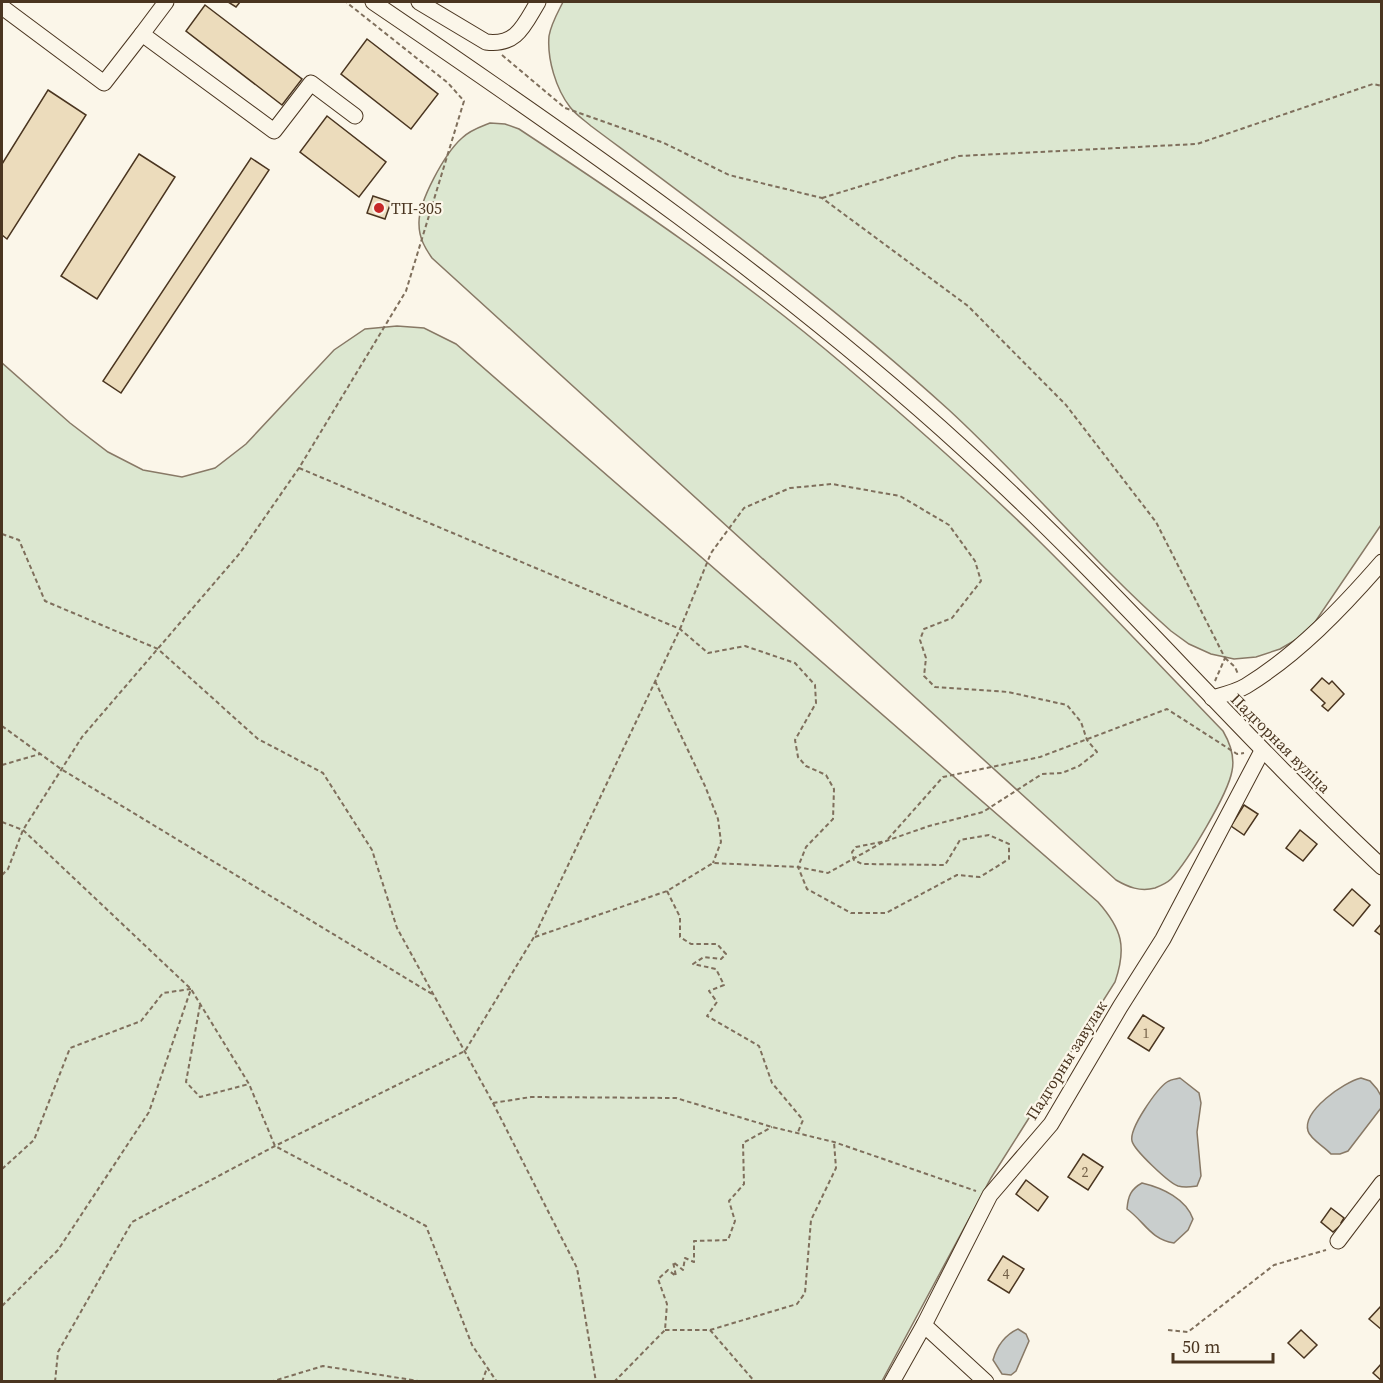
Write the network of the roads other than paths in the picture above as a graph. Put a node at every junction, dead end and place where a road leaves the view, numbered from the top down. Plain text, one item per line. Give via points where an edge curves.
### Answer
1 (166, 2) edge
2 (373, 2) edge
3 (419, 2) edge
4 (538, 2) edge
5 (2, 7) edge
6 (142, 34) junction
7 (355, 116) dead end
8 (1382, 562) edge
9 (1212, 698) junction
10 (1262, 751) junction
11 (1382, 867) edge
12 (1382, 1183) edge
13 (1338, 1241) road end
14 (924, 1325) junction
15 (892, 1382) edge
16 (986, 1382) edge

1 - 6 street
2 - 9 street via 516,99 815,320 968,452
3 - 4 street via 486,42 506,42 515,36
5 - 6 street via 104,83
6 - 7 street via 274,131 311,83
8 - 9 street, Падгорная вуліца via 1298,648 1245,687
9 - 10 street, Падгорная вуліца
10 - 11 street, Падгорная вуліца
10 - 14 street, Падгорны завулак via 1163,939 1051,1124 990,1195
12 - 13 street
14 - 15 street, Падгорны завулак
14 - 16 street

